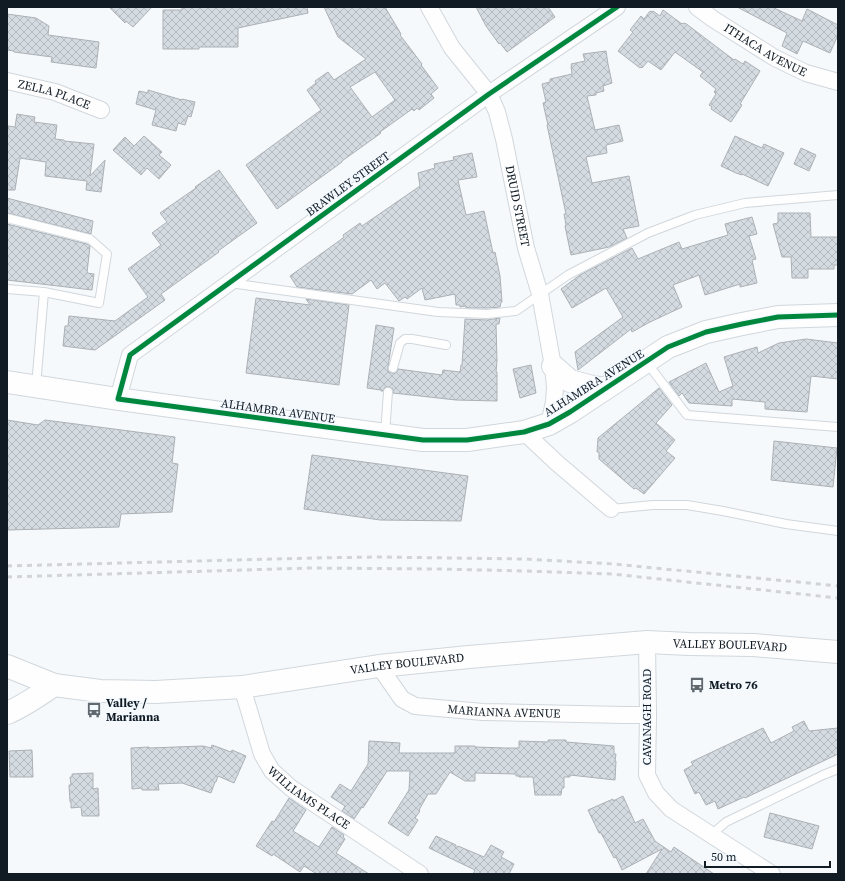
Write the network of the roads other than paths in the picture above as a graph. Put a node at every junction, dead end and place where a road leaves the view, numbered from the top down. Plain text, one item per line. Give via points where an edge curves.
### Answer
1 (429, 7) edge
2 (617, 7) edge
3 (698, 7) edge
4 (7, 80) edge
5 (838, 82) edge
6 (489, 94) junction
7 (101, 110) dead end
8 (838, 195) edge
9 (7, 218) edge
10 (229, 283) junction
11 (7, 289) edge
12 (44, 292) junction
13 (540, 294) junction
14 (838, 315) edge
15 (446, 345) dead end
16 (646, 362) junction
17 (553, 366) junction
18 (393, 368) dead end
19 (7, 382) edge
20 (36, 386) junction
21 (604, 389) junction
22 (388, 392) dead end
23 (118, 399) junction
24 (550, 424) junction
25 (838, 427) edge
26 (524, 432) junction
27 (385, 435) junction
28 (611, 509) joint
29 (838, 532) edge
30 (647, 642) junction
31 (838, 652) edge
32 (7, 666) edge
33 (379, 666) junction
34 (54, 685) junction
35 (242, 687) junction
36 (7, 712) edge
37 (648, 715) junction
38 (838, 769) edge
39 (711, 835) junction
40 (420, 874) edge
41 (772, 874) edge

1 - 6 street, DRUID STREET via 452,48
2 - 6 street, BRAWLEY STREET
3 - 5 street, ITHACA AVENUE via 775,58 806,73
4 - 7 street, ZELLA PLACE via 56,92
6 - 10 street, BRAWLEY STREET
6 - 13 street, DRUID STREET via 504,139 526,248
8 - 13 lane via 744,203 695,215 648,233 568,275
9 - 12 lane via 90,240 107,254 99,303
10 - 13 lane via 438,312 487,314 516,311
10 - 23 street, BRAWLEY STREET via 130,355
11 - 12 lane
12 - 20 lane
13 - 17 street, DRUID STREET
14 - 16 main road, ALHAMBRA AVENUE via 778,317 706,332 668,347
15 - 18 lane via 405,339 400,343
16 - 21 main road, ALHAMBRA AVENUE
16 - 25 lane via 687,415
17 - 21 main road via 570,381
17 - 24 street, DRUID STREET via 555,387
19 - 20 main road, ALHAMBRA AVENUE
20 - 23 main road, ALHAMBRA AVENUE
21 - 24 main road, ALHAMBRA AVENUE
22 - 27 lane
23 - 27 main road, ALHAMBRA AVENUE
24 - 26 main road, ALHAMBRA AVENUE
26 - 27 main road, ALHAMBRA AVENUE via 467,440 423,440
26 - 28 street
28 - 29 lane via 687,505
30 - 31 main road, VALLEY BOULEVARD via 753,645
30 - 33 main road, VALLEY BOULEVARD
30 - 37 street, CAVANAGH ROAD
32 - 34 main road, VALLEY BOULEVARD
33 - 35 main road, VALLEY BOULEVARD
33 - 37 street, MARIANNA AVENUE via 402,699 415,706 483,712
34 - 35 main road, VALLEY BOULEVARD via 100,691 156,692
34 - 36 main road via 20,708
35 - 40 street, WILLIAMS PLACE via 262,754 272,771 292,788
37 - 39 street, CAVANAGH ROAD via 647,775 656,793 671,809
38 - 39 lane via 726,822
39 - 41 street, CAVANAGH ROAD

